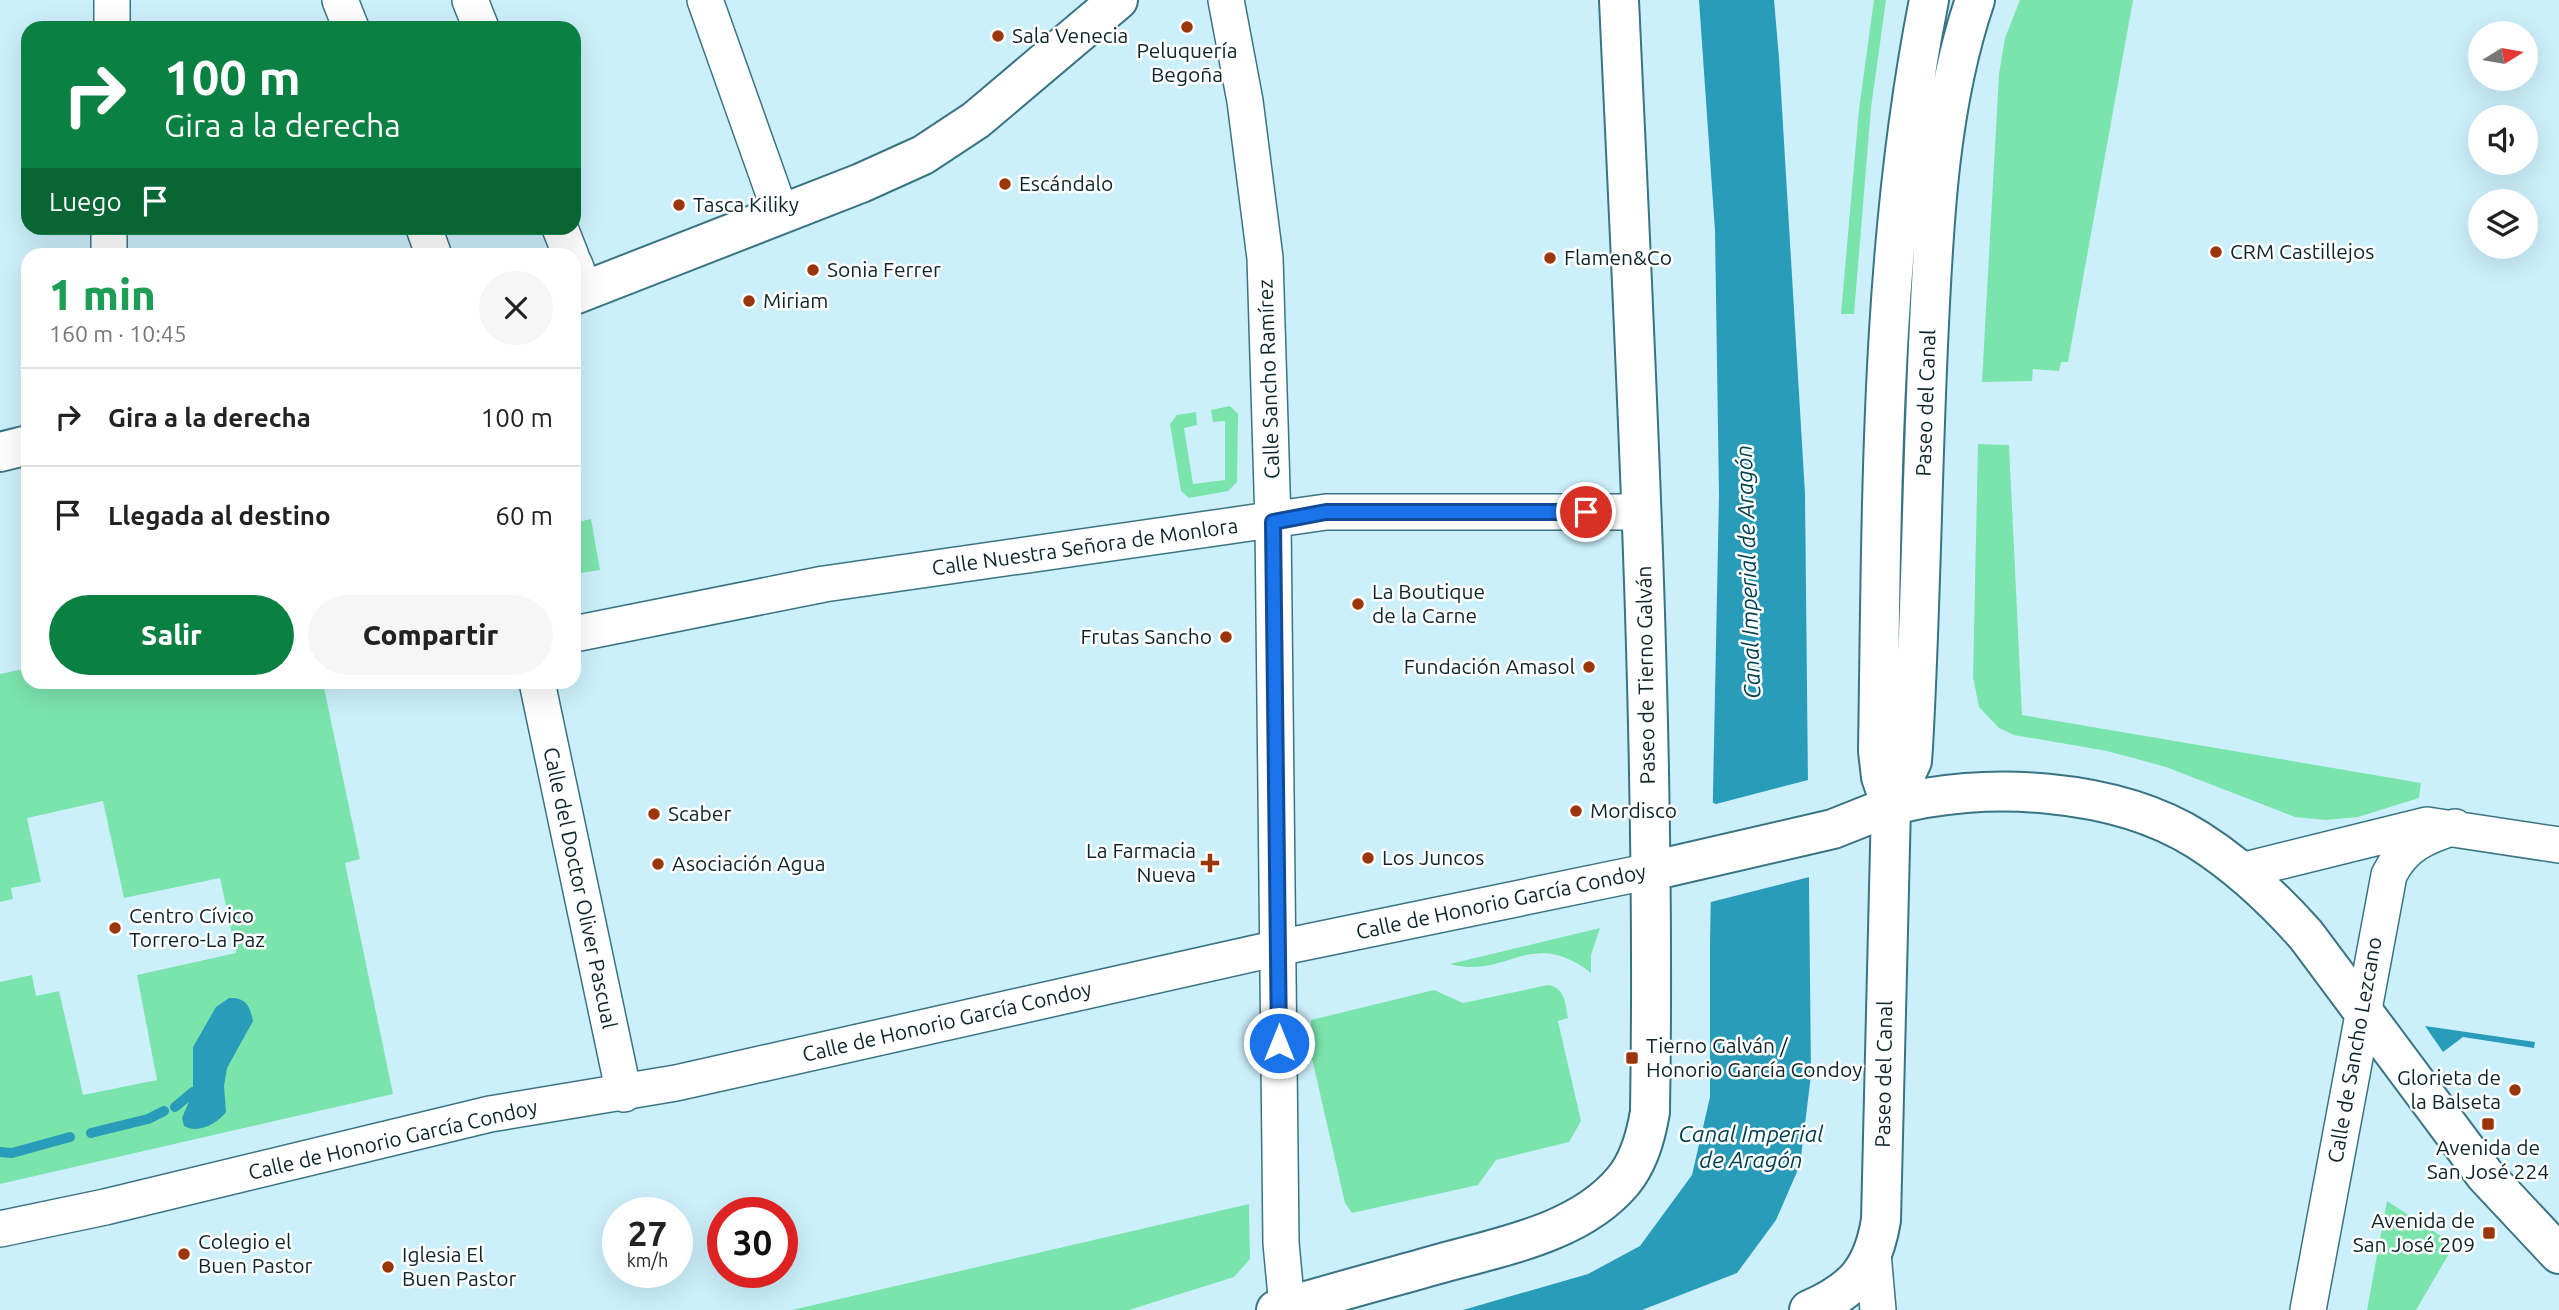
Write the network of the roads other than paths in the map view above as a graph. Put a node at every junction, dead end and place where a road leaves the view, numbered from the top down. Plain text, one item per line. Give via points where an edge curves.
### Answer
1 (112, 0) edge
2 (340, 0) edge
3 (470, 0) edge
4 (705, 0) edge
5 (1118, 0) edge
6 (1226, 0) edge
7 (1619, 0) edge
8 (1929, 0) edge
9 (1975, 0) edge
10 (111, 21) edge
11 (348, 21) edge
12 (478, 21) edge
13 (781, 214) junction
14 (581, 282) edge
15 (21, 447) edge
16 (0, 452) edge
17 (1642, 512) junction
18 (1273, 522) junction
19 (581, 633) edge
20 (538, 689) edge
21 (1891, 806) junction
22 (2455, 827) junction
23 (2559, 845) edge
24 (1651, 871) junction
25 (2241, 871) junction
26 (1278, 948) junction
27 (2362, 1009) junction
28 (624, 1094) junction
29 (0, 1229) edge
30 (1873, 1253) junction
31 (2559, 1254) edge
32 (1282, 1308) edge
33 (1809, 1310) edge
34 (1878, 1310) edge
35 (2308, 1310) edge

1 - 10 street
2 - 11 street
3 - 12 street
4 - 13 street
5 - 13 main road via 976,120 937,147 886,173
6 - 18 street, Calle Sancho Ramírez via 1264,232
7 - 17 main road, Paseo de Tierno Galván
8 - 21 main road, Paseo del Canal via 1905,153 1888,360 1878,751
9 - 21 main road, Paseo del Canal via 1952,93 1936,220 1912,761
13 - 14 main road
15 - 16 main road
17 - 18 street, Calle Nuestra Señora de Monlora via 1326,512
17 - 24 main road, Paseo de Tierno Galván
18 - 19 street, Calle Nuestra Señora de Monlora via 824,584
18 - 26 street, Calle Sancho Ramírez
20 - 28 street, Calle del Doctor Oliver Pascual
21 - 24 main road, Calle de Honorio García Condoy via 1833,829
21 - 25 main road, Calle de Honorio García Condoy via 1965,792 2067,797 2161,822 2196,839
21 - 30 main road, Paseo del Canal via 1882,1198
22 - 23 street
22 - 25 street via 2407,828
22 - 27 street, Calle de Sancho Lezcano via 2418,841 2396,859 2386,886
24 - 26 street, Calle de Honorio García Condoy
24 - 32 main road, Paseo de Tierno Galván via 1650,1112 1641,1149 1623,1182 1578,1216 1529,1238
25 - 27 main road, Calle de Honorio García Condoy via 2306,934
26 - 28 street, Calle de Honorio García Condoy
26 - 32 street, Calle Sancho Ramírez
27 - 31 main road, Calle de Honorio García Condoy via 2485,1175
27 - 35 street, Calle de Sancho Lezcano
28 - 29 street, Calle de Honorio García Condoy via 490,1115
30 - 33 main road, Paseo del Canal via 1855,1283
30 - 34 street

